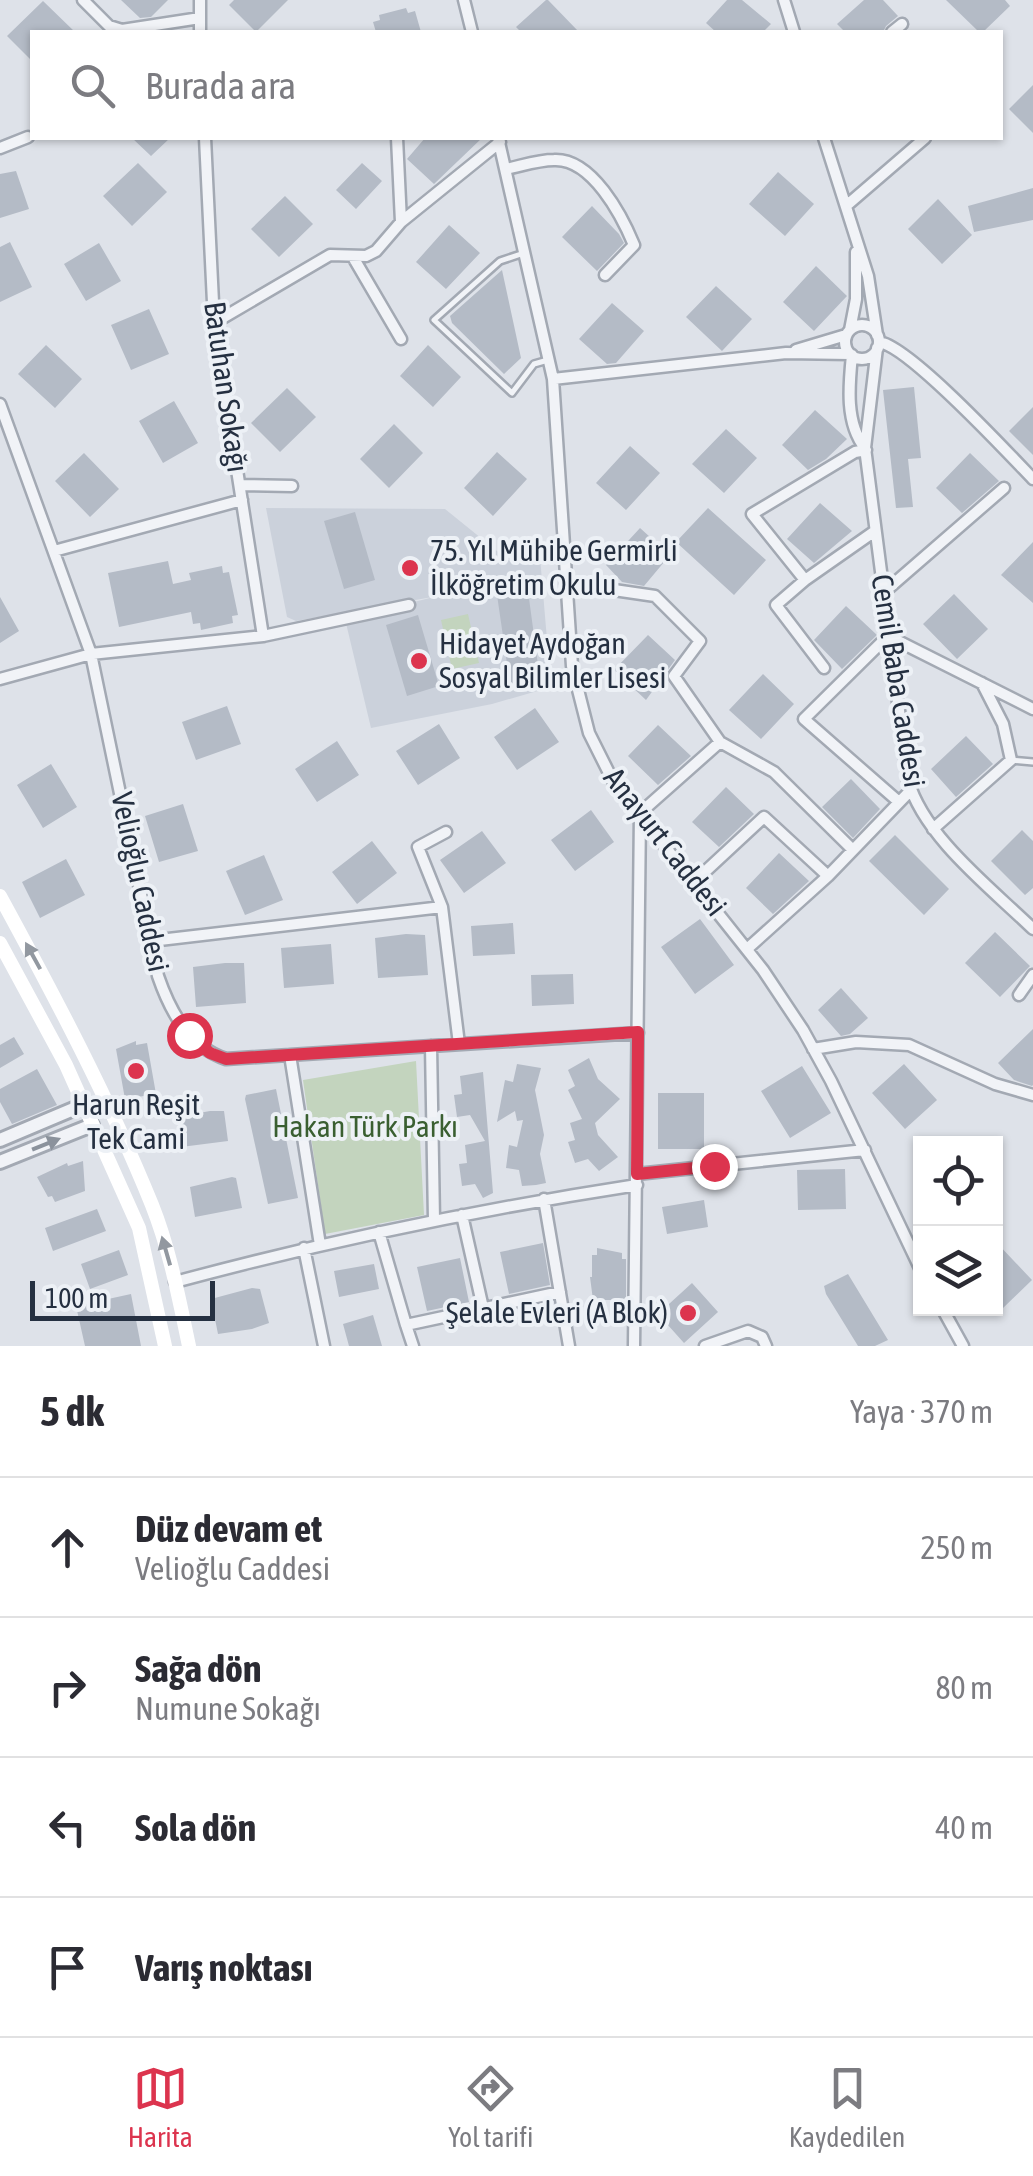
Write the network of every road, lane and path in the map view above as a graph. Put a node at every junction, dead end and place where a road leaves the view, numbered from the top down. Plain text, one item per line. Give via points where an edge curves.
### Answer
1 (83, 0) edge
2 (200, 0) edge
3 (464, 0) edge
4 (784, 0) edge
5 (200, 18) junction
6 (902, 24) dead end
7 (471, 28) edge
8 (200, 30) edge
9 (793, 30) edge
10 (894, 30) edge
11 (28, 137) dead end
12 (205, 140) edge
13 (397, 140) edge
14 (499, 140) edge
15 (825, 140) edge
16 (923, 140) edge
17 (0, 148) edge
18 (506, 170) junction
19 (846, 206) junction
20 (401, 222) junction
21 (855, 236) junction
22 (524, 253) junction
23 (353, 257) junction
24 (604, 274) dead end
25 (214, 322) junction
26 (848, 333) junction
27 (401, 339) dead end
28 (878, 342) junction
29 (786, 353) junction
30 (851, 354) junction
31 (548, 360) junction
32 (552, 379) junction
33 (0, 404) edge
34 (865, 449) junction
35 (1033, 479) edge
36 (240, 484) junction
37 (292, 486) dead end
38 (1004, 488) dead end
39 (242, 500) junction
40 (876, 531) junction
41 (54, 551) junction
42 (805, 580) junction
43 (566, 583) junction
44 (883, 594) junction
45 (409, 606) dead end
46 (264, 636) junction
47 (888, 636) junction
48 (91, 654) junction
49 (824, 668) dead end
50 (0, 678) edge
51 (982, 683) junction
52 (1033, 709) edge
53 (720, 742) junction
54 (1012, 760) junction
55 (1033, 762) edge
56 (911, 790) junction
57 (899, 802) junction
58 (640, 814) junction
59 (933, 829) junction
60 (446, 832) dead end
61 (853, 850) junction
62 (828, 876) junction
63 (695, 880) junction
64 (0, 896) edge
65 (442, 906) junction
66 (1033, 929) edge
67 (151, 942) junction
68 (0, 943) edge
69 (748, 949) junction
70 (1033, 975) edge
71 (1019, 995) dead end
72 (638, 1032) junction
73 (459, 1044) junction
74 (431, 1046) junction
75 (814, 1049) junction
76 (290, 1054) junction
77 (1033, 1095) edge
78 (83, 1105) junction
79 (92, 1125) junction
80 (0, 1140) edge
81 (865, 1150) junction
82 (0, 1162) edge
83 (637, 1179) junction
84 (544, 1200) junction
85 (462, 1214) junction
86 (434, 1220) junction
87 (379, 1232) junction
88 (320, 1245) junction
89 (304, 1248) junction
90 (913, 1253) edge
91 (175, 1282) junction
92 (560, 1292) junction
93 (482, 1308) junction
94 (946, 1316) edge
95 (406, 1325) junction
96 (166, 1346) edge
97 (188, 1346) edge
98 (324, 1346) edge
99 (412, 1346) edge
100 (569, 1346) edge
101 (634, 1346) edge
102 (705, 1346) edge
103 (766, 1346) edge
104 (963, 1346) edge

1 - 5 street via 122,30
2 - 5 street
3 - 7 street
4 - 9 street
5 - 8 street
6 - 10 street
11 - 17 street
12 - 25 street, Batuhan Sokağı
13 - 20 street
14 - 18 street, Anayurt Caddesi
14 - 20 street
15 - 19 street, Cemil Baba Caddesi
16 - 19 street
18 - 22 street, Anayurt Caddesi
18 - 24 street via 557,159 596,183 634,245
19 - 21 street, Cemil Baba Caddesi
20 - 23 street via 376,252
21 - 26 street, Cemil Baba Caddesi via 857,280
21 - 28 street, Cemil Baba Caddesi
22 - 31 street, Anayurt Caddesi
22 - 31 lane via 500,262 434,320 512,393 534,364
23 - 25 street via 330,255
23 - 27 street
25 - 36 street, Batuhan Sokağı
26 - 28 street via 868,326
26 - 29 street
26 - 30 street
28 - 30 street via 868,357
28 - 34 street, Cemil Baba Caddesi
28 - 35 street via 903,353
29 - 30 street
29 - 32 street
30 - 34 street, Cemil Baba Caddesi via 851,408
31 - 32 street, Anayurt Caddesi
32 - 43 street, Anayurt Caddesi
33 - 41 street, Velioğlu Caddesi
34 - 40 street, Cemil Baba Caddesi
34 - 42 street via 752,514
36 - 37 street
36 - 39 street, Batuhan Sokağı
38 - 44 street
39 - 41 street
39 - 46 street, Batuhan Sokağı
40 - 42 street
40 - 44 street, Cemil Baba Caddesi
41 - 48 street, Velioğlu Caddesi
42 - 49 street via 776,606
43 - 53 street via 655,596 700,642 674,676
43 - 58 street, Anayurt Caddesi via 583,714 613,781
44 - 47 street, Cemil Baba Caddesi
45 - 46 street
46 - 48 street
47 - 51 street
47 - 56 street, Cemil Baba Caddesi
47 - 57 street via 804,719
48 - 50 street
48 - 67 street, Velioğlu Caddesi
51 - 52 street
51 - 54 street
53 - 58 street
53 - 61 street via 774,772
54 - 55 lane
54 - 59 street
56 - 57 street
56 - 59 street, Cemil Baba Caddesi
57 - 61 street
58 - 63 street, Anayurt Caddesi
58 - 72 street
59 - 66 street, Cemil Baba Caddesi
60 - 65 street via 418,847
61 - 62 street
62 - 63 street via 764,817
62 - 69 street
63 - 69 street, Anayurt Caddesi
91 -> 64 main road via 153,1208 84,1052
65 - 67 street
65 - 73 street
67 - 76 street, Velioğlu Caddesi via 162,989 196,1042 226,1059
68 - 78 main road
69 - 75 street, Anayurt Caddesi
70 - 71 street
72 - 73 street, Velioğlu Caddesi
72 - 83 street
73 - 74 street, Velioğlu Caddesi
74 - 76 street, Velioğlu Caddesi
74 - 86 street
75 - 77 street via 909,1045
75 - 81 street, Anayurt Caddesi
76 - 88 street
78 - 79 main road
78 - 80 street
82 -> 79 street
79 - 96 main road via 139,1228
81 - 83 street
81 - 90 street, Anayurt Caddesi
83 - 84 street
83 - 101 street
84 - 85 street
84 - 92 street
85 - 86 street
85 - 93 street
86 - 87 street
87 - 88 street
87 - 95 street
88 - 89 street
89 - 91 street
89 - 98 street
91 - 97 main road
92 - 93 street
92 - 100 street
93 - 95 street
94 - 104 street
95 - 99 street
102 - 103 street via 748,1331

